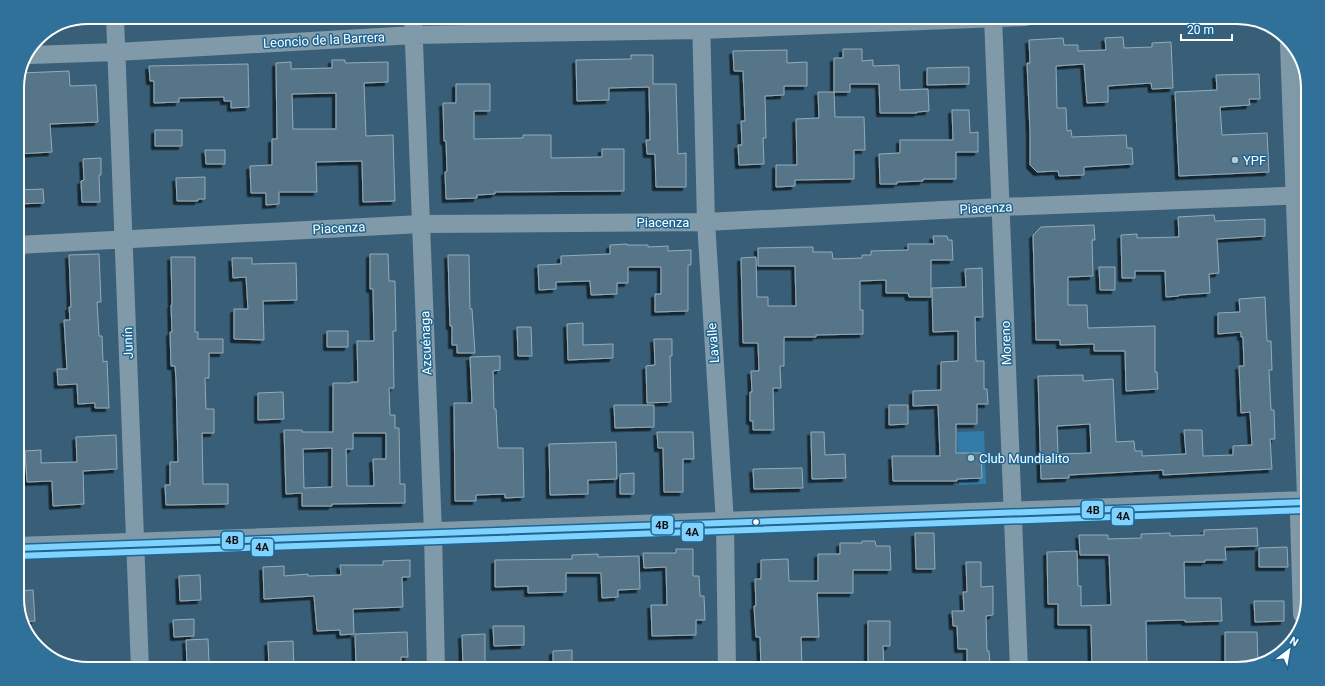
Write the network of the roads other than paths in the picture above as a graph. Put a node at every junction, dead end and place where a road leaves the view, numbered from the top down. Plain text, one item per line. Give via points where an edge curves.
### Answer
1 (115, 24) edge
2 (413, 24) edge
3 (701, 24) edge
4 (993, 24) edge
5 (414, 35) junction
6 (117, 52) junction
7 (34, 55) edge
8 (1292, 56) edge
9 (1301, 181) edge
10 (1301, 195) edge
11 (1001, 207) junction
12 (706, 222) junction
13 (421, 224) junction
14 (124, 240) junction
15 (24, 244) edge
16 (1301, 502) edge
17 (1013, 512) junction
18 (725, 523) junction
19 (433, 533) junction
20 (134, 544) junction
21 (24, 548) edge
22 (140, 662) edge
23 (436, 662) edge
24 (727, 662) edge
25 (1019, 662) edge

1 - 6 street, Junín
2 - 5 street, Azcuénaga
3 - 5 street, Leoncio de la Barrera
3 - 12 street, Lavalle
4 - 11 street, Moreno
5 - 6 street, Leoncio de la Barrera
5 - 13 street, Azcuénaga
6 - 7 street, Leoncio de la Barrera
6 - 14 street, Junín
8 - 9 main road
10 - 11 street, Piacenza
11 - 12 street, Piacenza
11 - 17 street, Moreno
12 - 13 street, Piacenza
12 - 18 street, Lavalle
13 - 14 street, Piacenza
13 - 19 street, Azcuénaga
14 - 15 street, Piacenza
14 - 20 street, Junín
16 - 17 main road
17 - 18 main road
17 - 25 street, Moreno
18 - 19 main road
18 - 24 street, Lavalle
19 - 20 main road
19 - 23 street, Azcuénaga
20 - 21 main road
20 - 22 street, Junín

